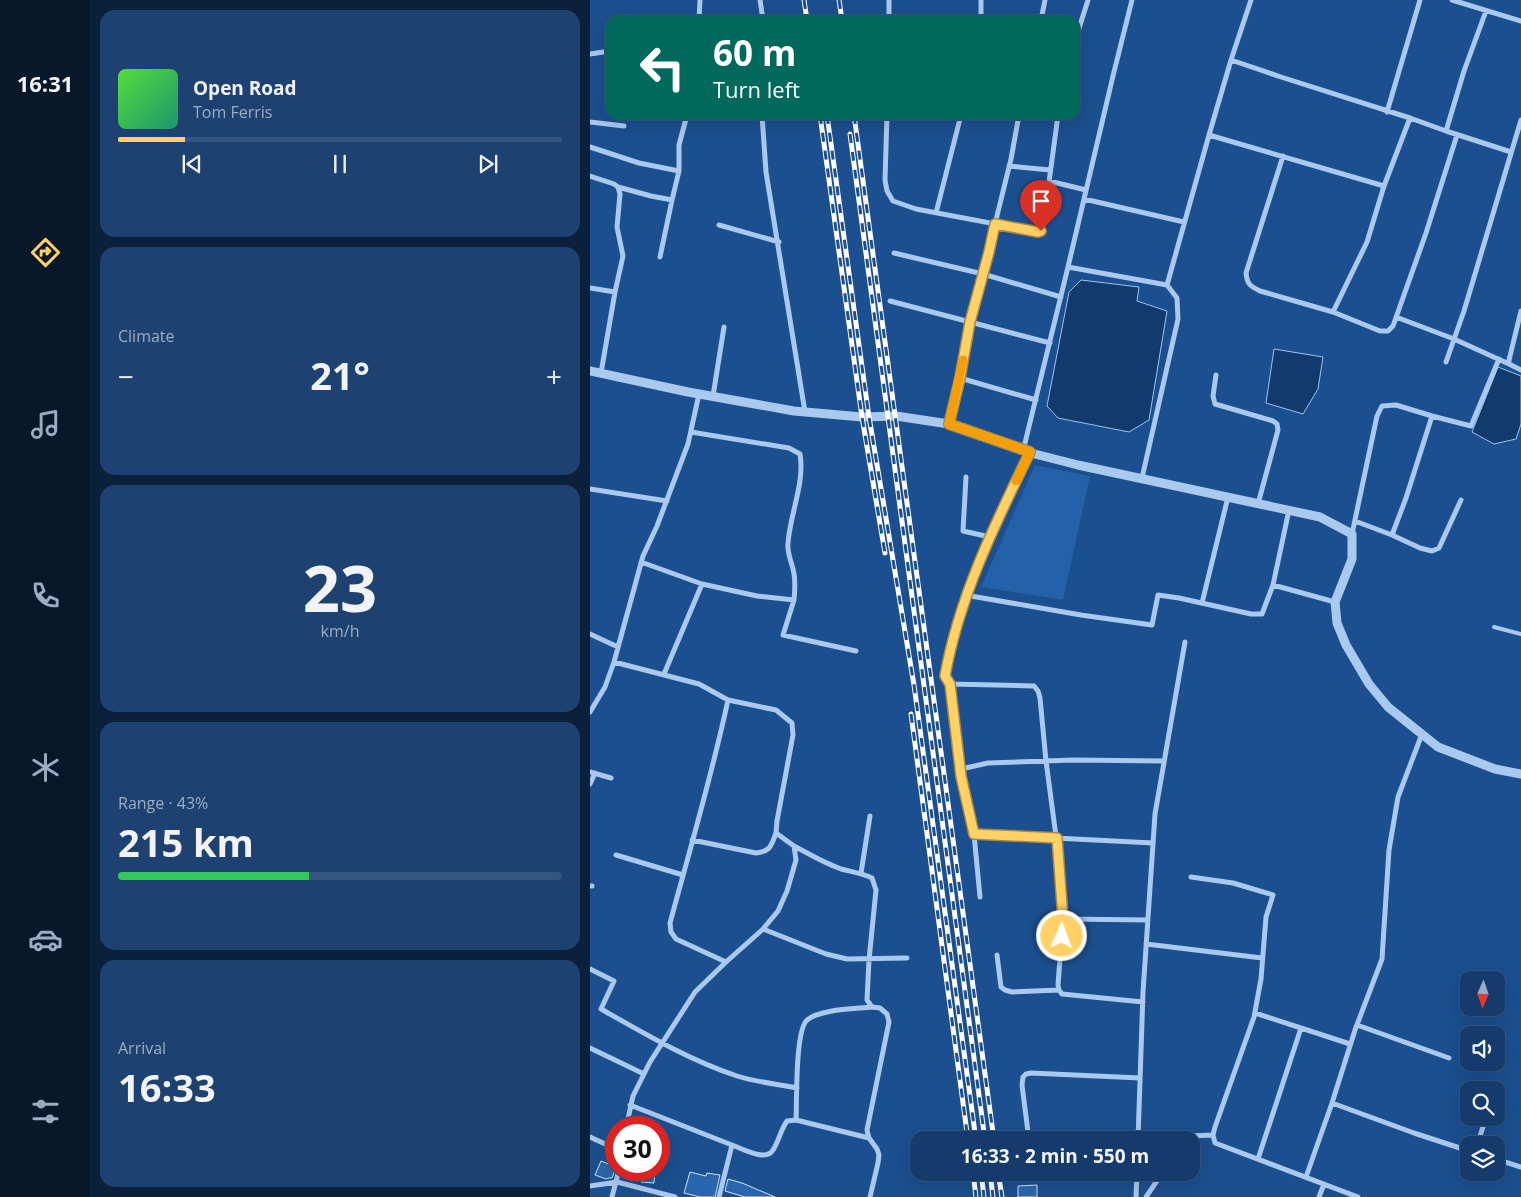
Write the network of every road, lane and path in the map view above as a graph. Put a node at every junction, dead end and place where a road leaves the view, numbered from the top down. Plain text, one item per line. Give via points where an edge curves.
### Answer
1 (700, 0) edge
2 (760, 0) edge
3 (889, 0) edge
4 (982, 0) edge
5 (1046, 0) edge
6 (1088, 0) edge
7 (1132, 0) edge
8 (1251, 0) edge
9 (1420, 0) edge
10 (1452, 0) edge
11 (1486, 11) junction
12 (699, 15) edge
13 (762, 15) edge
14 (889, 15) edge
15 (981, 15) edge
16 (1042, 15) edge
17 (1521, 20) edge
18 (1080, 25) edge
19 (605, 52) edge
20 (590, 54) edge
21 (1231, 60) junction
22 (1388, 112) junction
23 (1410, 118) junction
24 (686, 120) edge
25 (762, 120) edge
26 (887, 120) edge
27 (960, 120) edge
28 (1018, 120) edge
29 (1057, 120) edge
30 (1521, 120) edge
31 (590, 122) edge
32 (624, 126) dead end
33 (1446, 131) junction
34 (1209, 135) junction
35 (1457, 135) junction
36 (590, 147) edge
37 (1511, 152) junction
38 (1283, 156) junction
39 (1009, 166) junction
40 (678, 170) junction
41 (1050, 170) junction
42 (590, 176) edge
43 (1049, 181) junction
44 (1384, 186) junction
45 (618, 187) junction
46 (1086, 190) junction
47 (1084, 199) junction
48 (672, 200) junction
49 (936, 213) junction
50 (1184, 222) junction
51 (995, 224) junction
52 (719, 225) dead end
53 (779, 242) junction
54 (894, 252) dead end
55 (660, 257) dead end
56 (1068, 267) junction
57 (984, 274) junction
58 (1167, 285) junction
59 (590, 288) edge
60 (614, 292) junction
61 (1061, 297) junction
62 (890, 301) dead end
63 (1521, 311) edge
64 (1333, 312) junction
65 (1396, 317) junction
66 (970, 322) junction
67 (724, 327) dead end
68 (1454, 339) junction
69 (1050, 343) junction
70 (1499, 359) junction
71 (1446, 362) dead end
72 (1509, 364) junction
73 (1521, 370) edge
74 (590, 371) edge
75 (601, 373) junction
76 (1216, 375) dead end
77 (960, 378) junction
78 (699, 394) junction
79 (713, 396) junction
80 (1036, 400) junction
81 (805, 412) junction
82 (1432, 416) junction
83 (949, 424) junction
84 (691, 432) junction
85 (1026, 452) junction
86 (966, 477) dead end
87 (1142, 478) junction
88 (590, 489) edge
89 (1228, 497) junction
90 (1461, 500) dead end
91 (667, 501) junction
92 (1258, 504) junction
93 (1289, 510) junction
94 (1355, 522) junction
95 (1352, 534) junction
96 (1392, 535) junction
97 (990, 537) junction
98 (641, 562) junction
99 (702, 584) junction
100 (1273, 585) junction
101 (965, 595) junction
102 (794, 600) junction
103 (1335, 602) junction
104 (1202, 603) junction
105 (1494, 627) dead end
106 (590, 634) edge
107 (1521, 634) edge
108 (1185, 642) dead end
109 (618, 647) junction
110 (856, 651) dead end
111 (614, 662) junction
112 (664, 674) junction
113 (950, 684) junction
114 (728, 700) junction
115 (590, 712) edge
116 (1422, 734) junction
117 (1046, 761) junction
118 (1163, 761) junction
119 (961, 769) junction
120 (592, 772) edge
121 (1521, 774) edge
122 (610, 778) dead end
123 (590, 784) edge
124 (870, 816) dead end
125 (776, 833) junction
126 (974, 834) junction
127 (1057, 838) junction
128 (692, 840) junction
129 (1153, 843) junction
130 (794, 846) junction
131 (616, 856) dead end
132 (862, 873) junction
133 (683, 875) junction
134 (1191, 877) dead end
135 (980, 897) dead end
136 (1063, 919) junction
137 (1148, 920) junction
138 (763, 929) junction
139 (1146, 944) junction
140 (997, 955) dead end
141 (907, 958) dead end
142 (1262, 958) junction
143 (869, 960) junction
144 (726, 962) junction
145 (590, 969) edge
146 (1059, 990) junction
147 (1143, 1002) junction
148 (872, 1007) junction
149 (1255, 1013) junction
150 (1357, 1025) junction
151 (1301, 1028) junction
152 (662, 1043) junction
153 (1350, 1044) junction
154 (590, 1048) edge
155 (1449, 1058) dead end
156 (644, 1074) junction
157 (1140, 1078) junction
158 (797, 1088) junction
159 (1332, 1103) junction
160 (630, 1105) junction
161 (628, 1116) edge
162 (796, 1120) junction
163 (1028, 1131) edge
164 (1138, 1131) edge
165 (1213, 1135) junction
166 (1200, 1136) edge
167 (590, 1137) edge
168 (869, 1138) junction
169 (605, 1144) edge
170 (732, 1145) junction
171 (1460, 1147) edge
172 (1258, 1159) junction
173 (1505, 1162) edge
174 (1521, 1167) edge
175 (1306, 1178) junction
176 (1137, 1181) edge
177 (1157, 1181) edge
178 (617, 1182) junction
179 (1324, 1184) junction
180 (590, 1186) edge
181 (612, 1197) edge
182 (675, 1197) edge
183 (719, 1197) edge
184 (870, 1197) edge
185 (1136, 1197) edge
186 (1146, 1197) edge
187 (1319, 1197) edge
188 (1358, 1197) edge

1 - 12 street
2 - 13 street
3 - 14 street
4 - 15 street
5 - 16 street
6 - 18 street
7 - 46 street
8 - 21 street
9 - 22 street
10 - 11 street
11 - 17 street
11 - 33 street
19 - 20 street
21 - 22 street
21 - 34 street
22 - 23 street
23 - 33 street
23 - 44 street
24 - 40 street via 679,145
25 - 53 street via 766,172
26 - 49 street via 887,191 893,201 904,206
27 - 49 street
28 - 39 street
29 - 41 street
30 - 37 street
31 - 32 street
33 - 35 street
34 - 38 street
34 - 50 street
35 - 37 street
35 - 65 street
36 - 40 street via 629,161
37 - 68 street
38 - 44 street
38 - 64 street via 1246,273 1247,281 1249,286 1260,291
39 - 41 street
39 - 51 street
40 - 48 street
41 - 43 street
42 - 45 street
43 - 46 street
43 - 51 street via 1041,231
44 - 64 street via 1367,242
45 - 48 street
45 - 60 street via 617,227 623,256
46 - 47 street
47 - 50 street
47 - 56 street
48 - 55 street
49 - 51 street
50 - 58 street
51 - 57 street
52 - 53 street
53 - 81 street
54 - 57 street
56 - 58 street
56 - 61 street
57 - 61 street
57 - 66 street
58 - 87 street via 1178,298 1178,319
59 - 60 street
60 - 75 street
61 - 69 street
62 - 66 street
63 - 72 street
64 - 65 street via 1380,331 1388,331
65 - 68 street
66 - 69 street
66 - 77 street
67 - 79 street
68 - 70 street
68 - 71 street
69 - 80 street
70 - 72 street
70 - 82 street via 1471,426
72 - 73 street
74 - 75 street
75 - 78 street
76 - 92 street via 1215,404 1277,424
77 - 80 street
77 - 83 street
78 - 79 street
78 - 84 street
79 - 81 street
80 - 85 street
81 - 83 street via 896,416
82 - 94 street via 1396,405 1382,406 1376,416
82 - 96 street
83 - 85 street
84 - 91 street
84 - 102 street via 789,448 800,454 787,552 794,569
85 - 87 street
85 - 97 street
86 - 97 street via 963,531
87 - 89 street
88 - 91 street
89 - 92 street
89 - 104 street
90 - 96 street via 1439,548 1432,551 1420,548
91 - 98 street
92 - 93 street
93 - 95 street via 1320,517
93 - 100 street
94 - 95 street
94 - 96 street
95 - 103 street via 1352,559
97 - 101 street
98 - 99 street
98 - 109 street
99 - 102 street
99 - 112 street
100 - 103 street
100 - 104 street via 1262,614
101 - 104 street via 1152,625 1158,595
101 - 113 street via 947,662 945,676
102 - 110 street via 782,635
103 - 116 street via 1337,623 1346,645 1369,684 1388,707
105 - 107 lane
106 - 109 street
108 - 118 street
109 - 111 street
111 - 112 street
111 - 115 street via 605,687
112 - 114 street via 700,684
113 - 117 street via 1034,686 1040,698
113 - 119 street
114 - 125 street via 776,710 792,723 793,735
114 - 128 street
116 - 121 street via 1438,747 1495,770
116 - 150 street via 1398,797 1390,841 1382,959
117 - 118 street
117 - 119 street via 988,763
117 - 127 street
118 - 129 street
119 - 126 street
120 - 122 street
120 - 123 street
124 - 132 street
125 - 128 street via 771,848 764,852
125 - 130 street
126 - 127 street
126 - 135 street
127 - 129 street
127 - 136 street
128 - 133 street
129 - 137 street
130 - 132 street via 821,861
130 - 138 street via 796,860 787,892 778,911
131 - 133 street
132 - 143 street via 872,878 876,890
133 - 144 street via 670,923 671,932 676,939
134 - 142 street via 1233,883 1273,895 1266,917
136 - 137 street
136 - 146 street
137 - 139 street
138 - 143 street via 826,954
138 - 144 street
139 - 142 street
139 - 147 street
140 - 146 street via 1001,987 1005,990
141 - 143 street
142 - 149 street
143 - 148 street via 867,1000
144 - 152 street via 695,992
145 - 152 street via 614,982 601,1009
146 - 147 street via 1062,994
147 - 157 street
148 - 158 street via 832,1011 813,1016 806,1022 801,1032
148 - 168 street via 888,1014 889,1022 867,1130
149 - 151 street
149 - 165 street
150 - 153 street
150 - 155 street
151 - 153 street
151 - 172 street
152 - 156 street
152 - 158 street via 739,1076
153 - 159 street
154 - 156 street
156 - 160 street
157 - 163 street via 1026,1074 1022,1085
157 - 164 street
158 - 162 street
159 - 171 street
159 - 175 street
160 - 161 street
160 - 170 street
162 - 168 street
162 - 170 street via 787,1121 781,1128 768,1155 762,1156
165 - 166 street
165 - 172 street via 1215,1143
167 - 169 street
168 - 184 street via 879,1156
170 - 183 street
172 - 175 street
173 - 174 street
175 - 179 street
176 - 185 street
177 - 186 street
178 - 180 street
178 - 181 street
178 - 182 street
179 - 187 street
179 - 188 street

